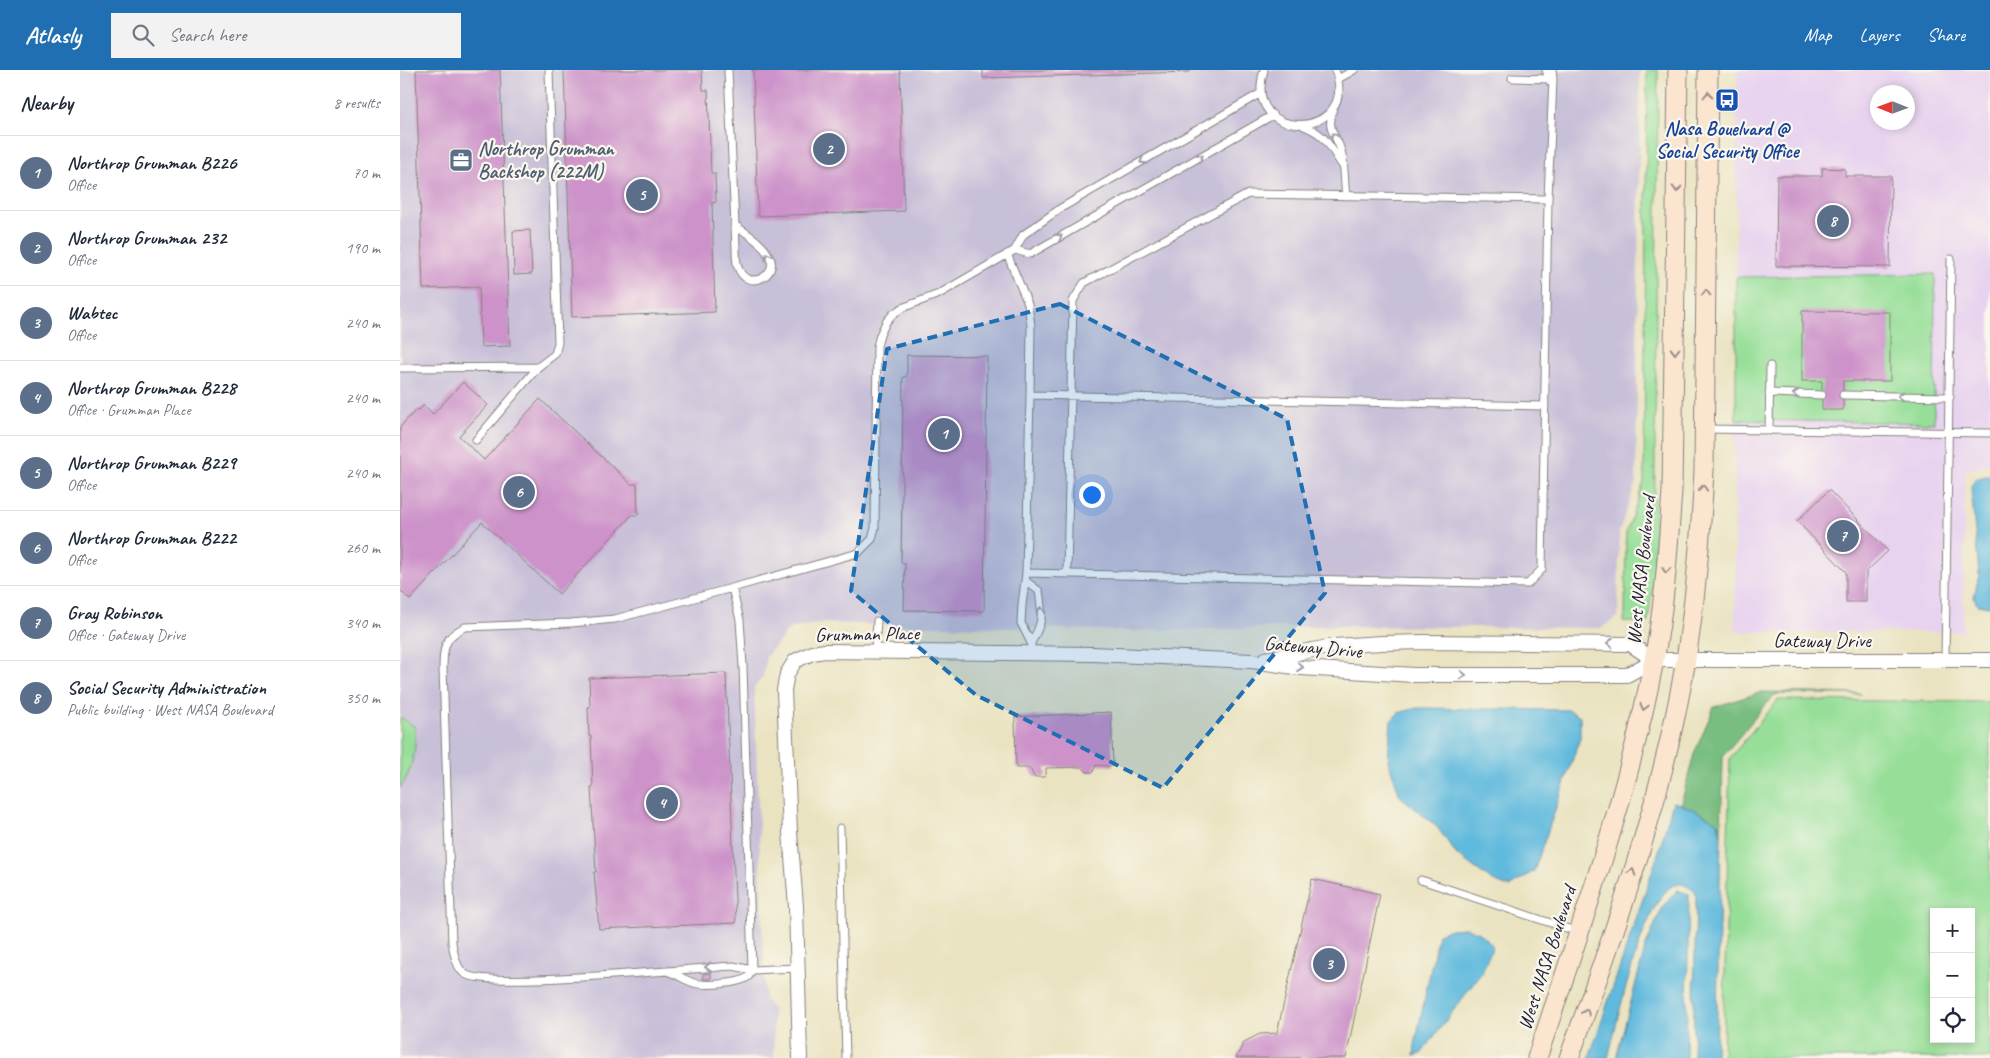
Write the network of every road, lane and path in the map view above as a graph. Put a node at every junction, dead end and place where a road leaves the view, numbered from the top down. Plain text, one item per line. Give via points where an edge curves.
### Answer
1 (549, 70) edge
2 (728, 70) edge
3 (1264, 70) edge
4 (1335, 70) edge
5 (1354, 70) edge
6 (1522, 70) edge
7 (1546, 70) edge
8 (1552, 70) edge
9 (1678, 70) edge
10 (1708, 70) edge
11 (1338, 79) junction
12 (1551, 79) junction
13 (1261, 94) junction
14 (1333, 107) junction
15 (1273, 115) junction
16 (1302, 126) junction
17 (1343, 166) junction
18 (1346, 196) junction
19 (1548, 199) junction
20 (735, 225) junction
21 (1015, 250) junction
22 (1007, 254) junction
23 (1951, 259) dead end
24 (1770, 366) dead end
25 (538, 367) junction
26 (400, 368) edge
27 (1769, 393) junction
28 (1822, 394) dead end
29 (1030, 395) junction
30 (1842, 395) dead end
31 (1072, 397) junction
32 (1950, 397) junction
33 (1545, 406) junction
34 (1705, 429) junction
35 (1769, 431) junction
36 (1990, 433) edge
37 (1949, 434) junction
38 (476, 440) dead end
39 (1067, 574) junction
40 (1026, 577) junction
41 (732, 588) junction
42 (877, 620) dead end
43 (1031, 648) junction
44 (875, 651) junction
45 (1686, 659) junction
46 (1946, 659) junction
47 (1654, 660) junction
48 (1990, 660) edge
49 (1252, 661) junction
50 (840, 828) dead end
51 (1421, 880) dead end
52 (1579, 932) junction
53 (798, 968) junction
54 (752, 970) junction
55 (663, 971) junction
56 (800, 1058) edge
57 (846, 1058) edge
58 (1537, 1058) edge
59 (1570, 1058) edge

1 - 25 lane via 558,343 555,354
2 - 20 lane
3 - 13 lane
4 - 11 lane
5 - 11 lane
6 - 12 lane via 1512,78
7 - 12 lane
8 - 12 lane
9 -> 47 main road, West NASA Boulevard via 1672,491
34 -> 10 main road
11 - 14 lane
12 - 19 lane
13 - 15 lane
13 -> 21 lane via 1061,208 1023,235
14 - 16 lane via 1325,117
17 -> 14 lane via 1341,150 1329,122
15 - 16 lane via 1292,125
21 -> 15 lane via 1030,254
16 - 17 lane via 1317,131 1326,139
17 - 18 lane
18 - 19 lane
18 - 31 lane via 1248,194 1084,283 1073,301
19 - 33 lane
20 -> 20 lane via 738,267 743,277 761,279 772,265 770,257 761,244
21 - 22 lane
22 - 29 lane via 1028,304 1031,326
22 - 41 lane via 939,294 902,308 893,314 880,335 877,346 875,528 866,547 845,558
23 - 32 lane
24 - 27 lane
25 - 26 lane
25 - 38 lane
28 -> 27 lane
27 - 35 lane
29 - 31 lane
29 - 40 lane
32 -> 30 lane
31 - 33 lane
31 - 39 lane
32 - 37 lane
33 - 39 lane via 1542,569 1528,584
34 - 35 lane
45 -> 34 main road via 1700,536
35 - 37 lane
36 - 37 lane
37 - 46 lane
39 - 40 lane
40 - 43 lane via 1022,623
43 -> 40 lane via 1041,625 1041,605 1039,591
41 - 54 lane via 740,620 743,666
41 - 55 lane via 614,619 465,627 447,640 443,653 452,943 458,966 465,975 478,979
42 - 44 lane
43 - 44 street, Grumman Place
43 - 49 street, Grumman Place
44 - 53 street, Grumman Place via 812,653 795,661 785,681
45 - 46 street, Gateway Drive
45 - 47 street, Gateway Drive
59 -> 45 main road via 1650,815
46 - 48 street, Gateway Drive
49 -> 47 street, Gateway Drive via 1301,668 1414,674 1559,676 1627,675
47 -> 49 street, Gateway Drive via 1630,644 1425,642 1334,646
47 -> 52 main road, West NASA Boulevard via 1624,790
50 - 57 lane
51 - 52 lane
52 - 58 main road, West NASA Boulevard
53 - 54 lane
53 - 56 street, Grumman Place
54 -> 55 lane via 733,966
54 - 55 lane via 748,978 706,984 696,984 680,975

